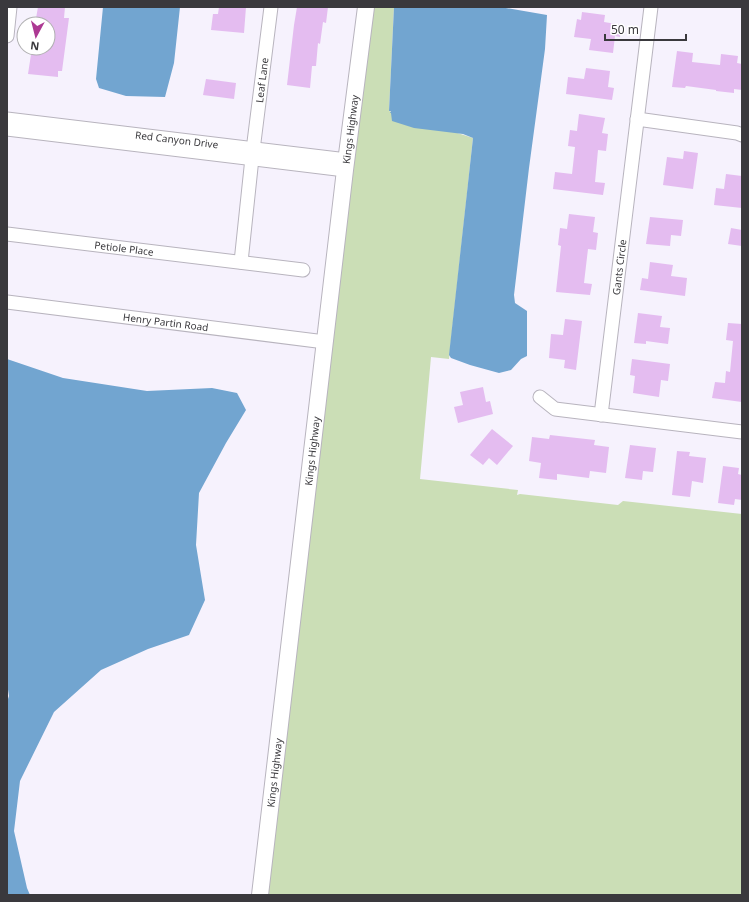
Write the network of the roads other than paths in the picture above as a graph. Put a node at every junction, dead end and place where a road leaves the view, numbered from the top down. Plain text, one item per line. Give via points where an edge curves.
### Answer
1 (10, 7) edge
2 (271, 7) edge
3 (366, 7) edge
4 (651, 7) edge
5 (7, 36) edge
6 (7, 119) edge
7 (637, 119) junction
8 (7, 129) edge
9 (742, 135) edge
10 (253, 154) junction
11 (346, 165) junction
12 (7, 234) edge
13 (241, 262) junction
14 (303, 270) dead end
15 (7, 302) edge
16 (326, 342) junction
17 (540, 397) dead end
18 (601, 415) junction
19 (742, 432) edge
20 (260, 895) edge

1 - 5 street
2 - 10 street, Leaf Lane
3 - 11 street, Kings Highway
4 - 7 street, Gants Circle
6 - 10 street, Red Canyon Drive
7 - 9 street
7 - 18 street, Gants Circle
8 - 10 street, Red Canyon Drive
10 - 11 street, Red Canyon Drive
10 - 13 street
11 - 16 street, Kings Highway
12 - 13 street, Petiole Place
13 - 14 street, Petiole Place
15 - 16 street, Henry Partin Road
16 - 20 street, Kings Highway
17 - 18 street via 555,409
18 - 19 street

